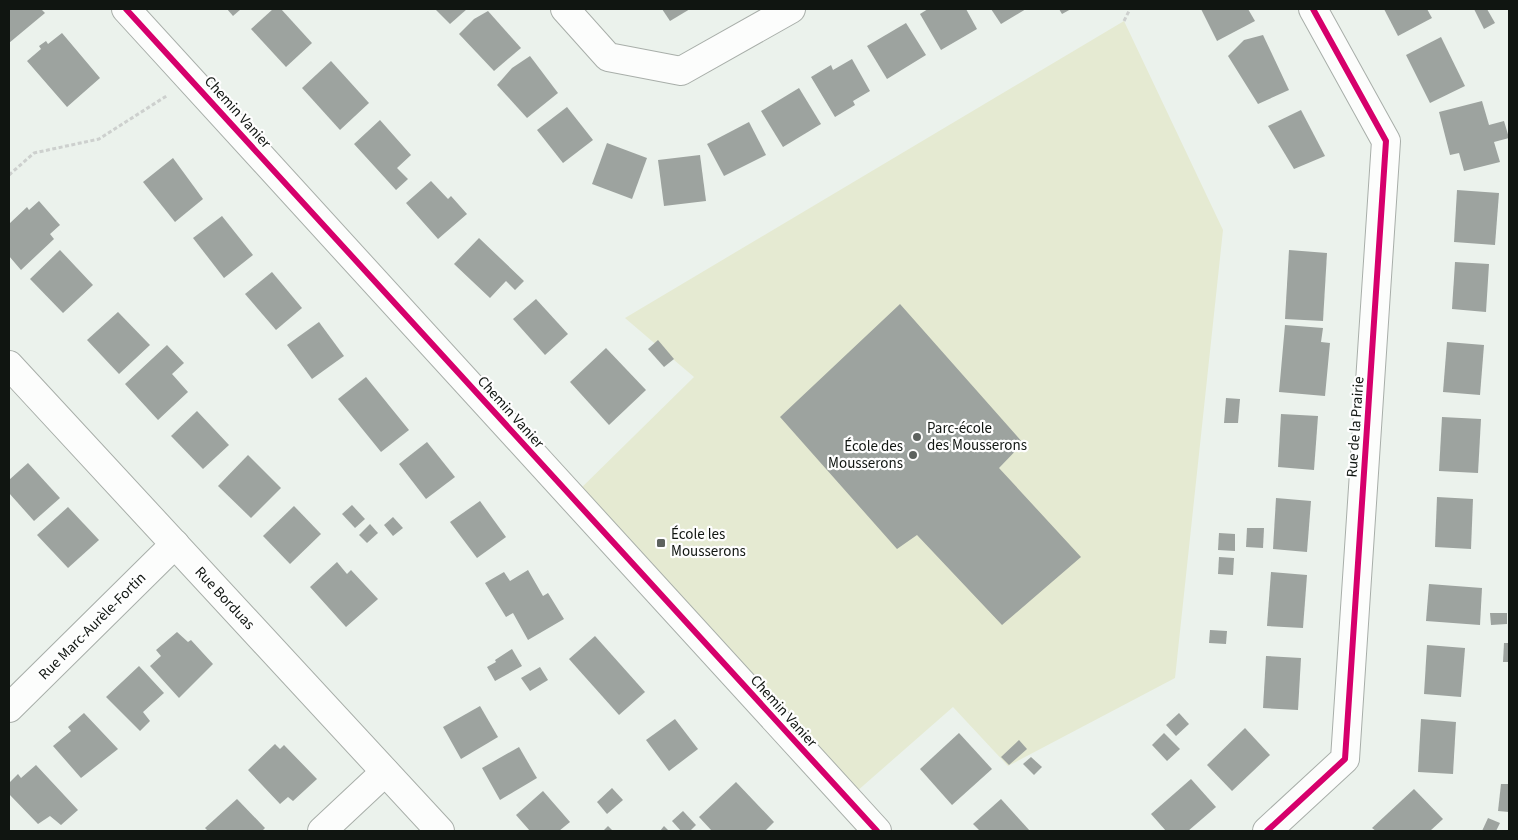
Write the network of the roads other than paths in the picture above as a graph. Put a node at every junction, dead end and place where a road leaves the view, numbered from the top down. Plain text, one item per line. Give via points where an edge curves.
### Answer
1 (126, 9) edge
2 (565, 9) edge
3 (791, 9) edge
4 (1313, 9) edge
5 (9, 365) edge
6 (174, 544) junction
7 (9, 708) edge
8 (385, 772) junction
9 (322, 831) edge
10 (440, 831) edge
11 (877, 831) edge
12 (1267, 831) edge

1 - 11 street, Chemin Vanier
2 - 3 street via 608,57 681,71
4 - 12 street, Rue de la Prairie via 1386,141 1346,759
5 - 6 street, Rue Borduas
6 - 7 street, Rue Marc-Aurèle-Fortin
6 - 8 street, Rue Borduas
8 - 9 street
8 - 10 street, Rue Borduas

